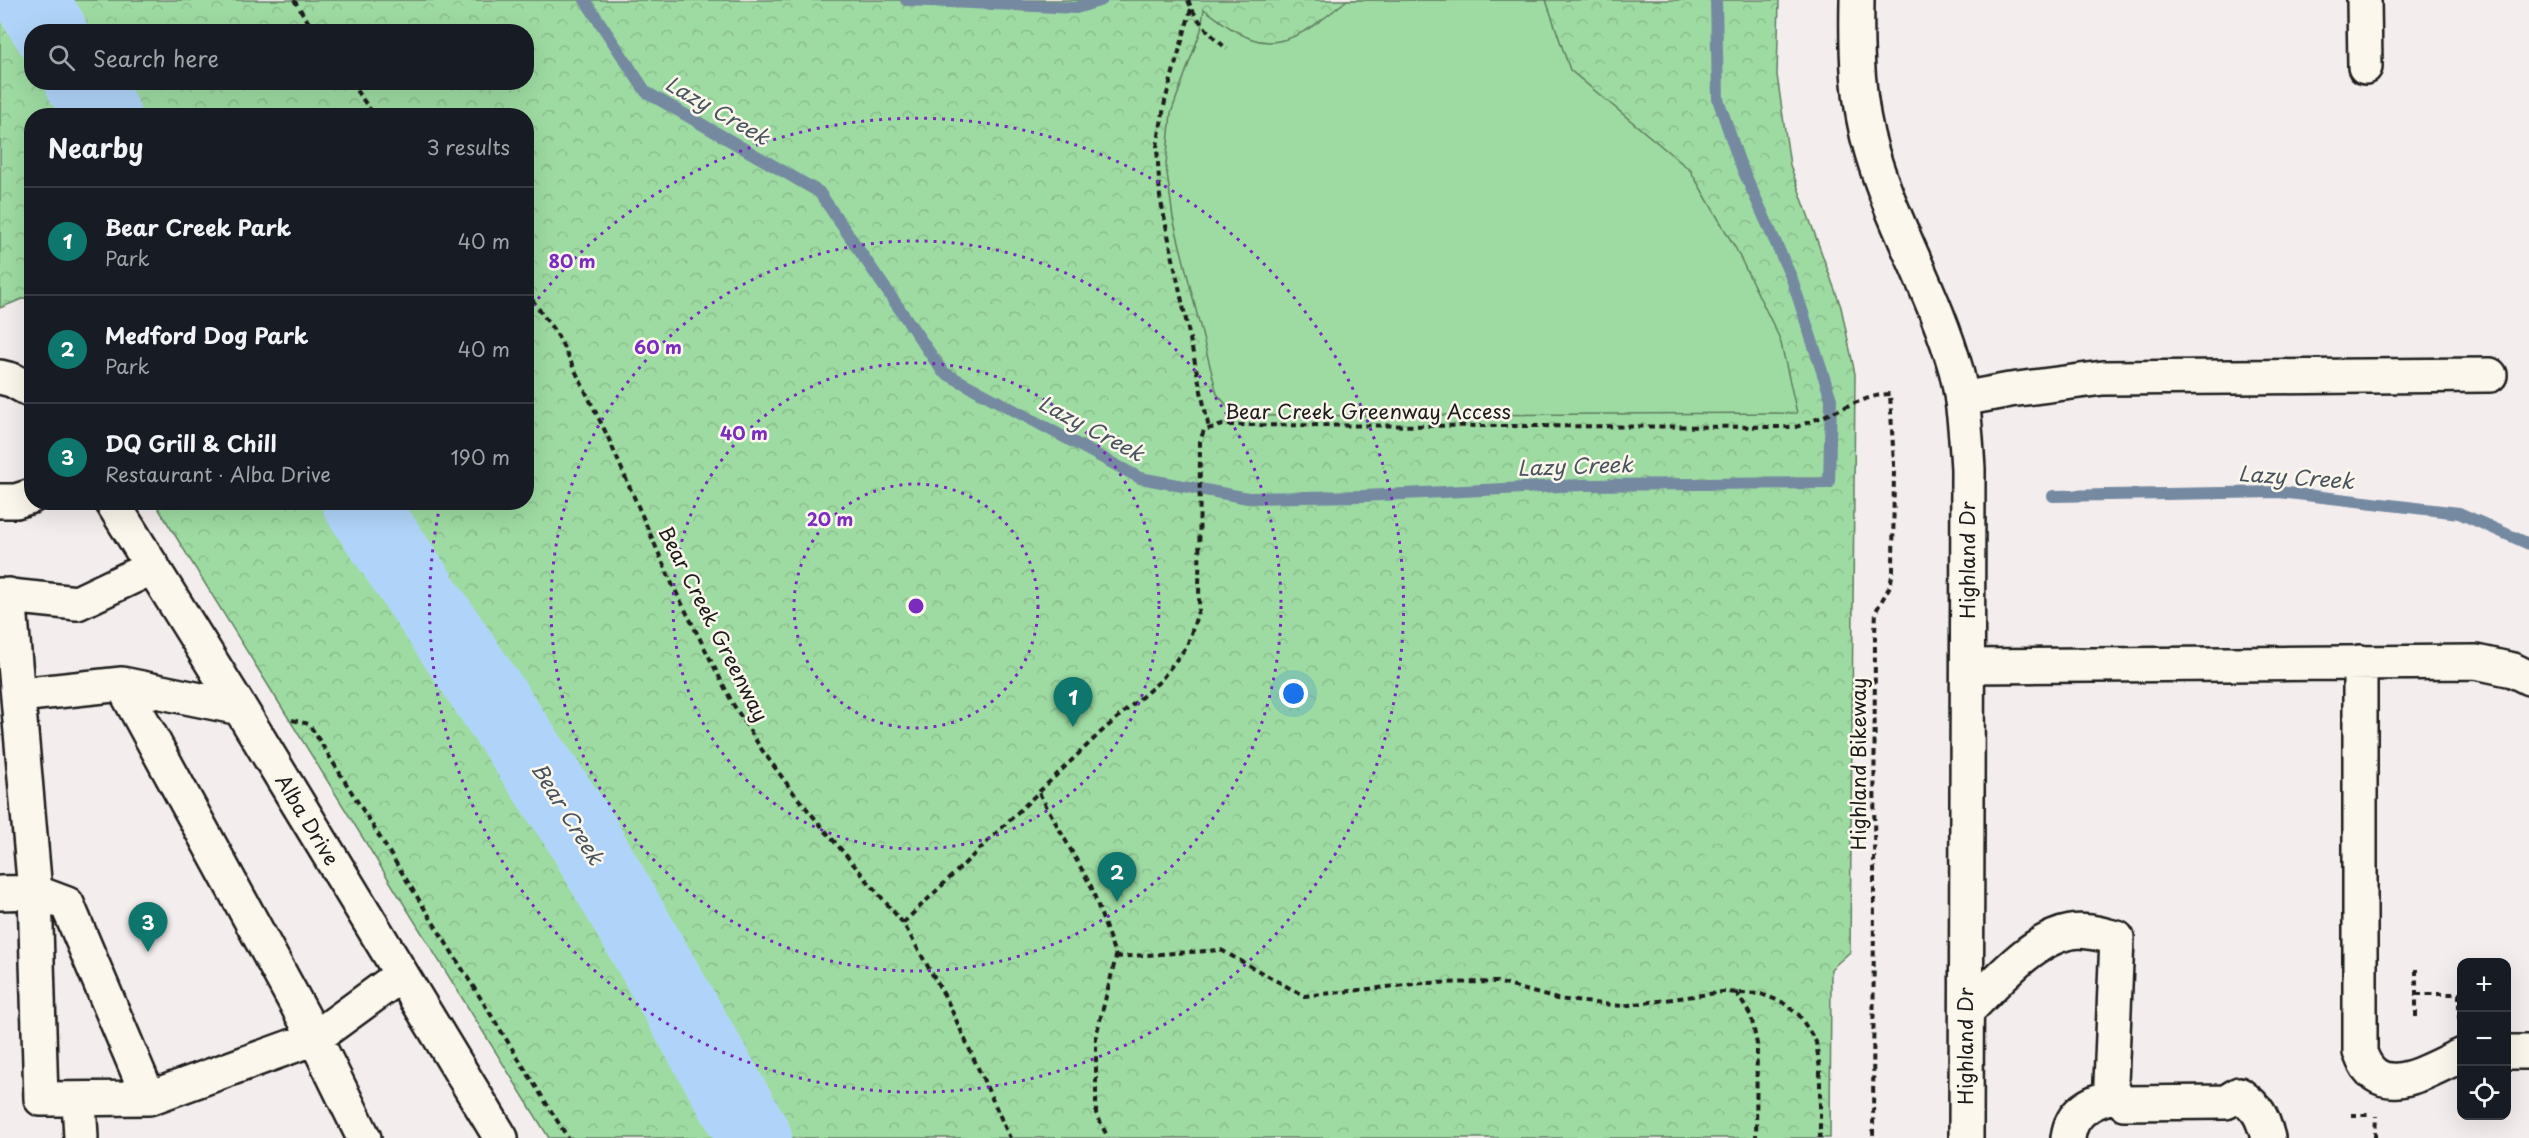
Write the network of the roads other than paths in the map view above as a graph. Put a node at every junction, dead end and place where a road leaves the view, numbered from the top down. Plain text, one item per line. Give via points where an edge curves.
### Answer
1 (1857, 0) edge
2 (2364, 0) edge
3 (2365, 67) dead end
4 (2490, 375) dead end
5 (1962, 399) junction
6 (24, 498) edge
7 (0, 501) edge
8 (117, 510) edge
9 (153, 567) junction
10 (5, 595) edge
11 (2360, 662) junction
12 (1968, 666) junction
13 (2529, 678) edge
14 (122, 684) junction
15 (19, 695) junction
16 (240, 708) junction
17 (35, 892) junction
18 (0, 893) edge
19 (401, 975) junction
20 (1966, 1011) junction
21 (315, 1038) junction
22 (2457, 1044) edge
23 (2511, 1052) edge
24 (2529, 1052) edge
25 (2115, 1095) junction
26 (149, 1098) junction
27 (80, 1100) junction
28 (81, 1138) edge
29 (364, 1138) edge
30 (501, 1138) edge
31 (1966, 1138) edge
32 (2068, 1138) edge
33 (2268, 1138) edge

1 - 5 main road, Highland Dr via 1860,101 1871,151 1886,196 1926,286 1956,369
2 - 3 main road
4 - 5 main road via 2103,378
5 - 12 main road, Highland Dr via 1968,469
6 - 7 main road
8 - 9 main road, Alba Drive
9 - 10 main road via 77,603
9 - 16 main road, Alba Drive
10 - 15 main road
11 - 12 main road
11 - 13 main road via 2476,662 2513,670
11 - 22 main road via 2360,1052 2365,1067 2387,1081 2406,1079
12 - 20 main road, Highland Dr
14 - 15 main road
14 - 16 main road
14 - 21 main road
15 - 17 main road
16 - 19 main road, Alba Drive
17 - 18 main road
17 - 26 main road via 68,904
17 - 27 main road via 41,1099
19 - 21 main road
19 - 30 main road, Alba Drive
20 - 25 main road via 2034,948 2058,936 2073,932 2117,938 2110,1056
20 - 31 main road, Highland Dr
21 - 26 main road
21 - 29 main road
23 - 24 main road
25 - 32 main road via 2095,1100 2076,1114
25 - 33 main road via 2124,1103 2226,1102 2239,1094 2255,1107
26 - 27 main road
27 - 28 main road

